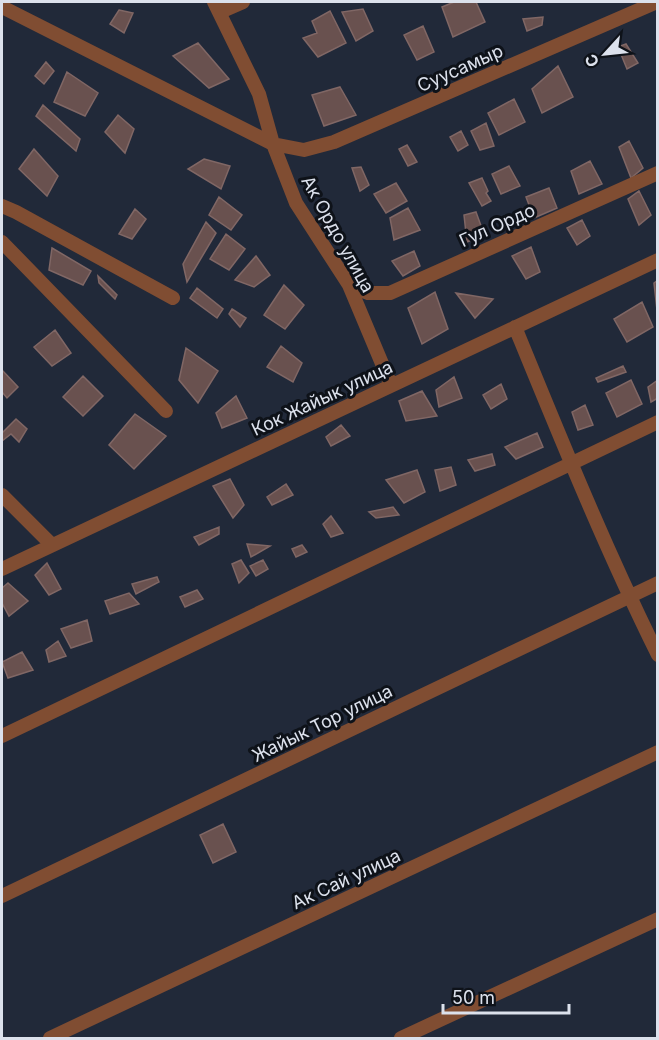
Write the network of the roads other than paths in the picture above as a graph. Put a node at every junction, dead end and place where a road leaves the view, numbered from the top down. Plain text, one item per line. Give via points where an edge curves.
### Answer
1 (243, 2) edge
2 (657, 2) edge
3 (2, 7) edge
4 (217, 7) edge
5 (273, 144) junction
6 (657, 173) edge
7 (2, 206) edge
8 (2, 242) edge
9 (657, 260) edge
10 (349, 285) junction
11 (173, 298) dead end
12 (515, 327) junction
13 (391, 385) junction
14 (166, 411) dead end
15 (657, 422) edge
16 (571, 464) junction
17 (2, 495) edge
18 (52, 545) junction
19 (2, 569) edge
20 (657, 583) edge
21 (629, 597) junction
22 (657, 655) edge
23 (2, 736) edge
24 (657, 752) edge
25 (2, 896) edge
26 (657, 920) edge
27 (50, 1038) edge
28 (401, 1038) edge

1 - 4 street
2 - 5 street, Суусамыр via 334,142 304,150
3 - 5 street, Суусамыр
4 - 5 street, Ак Ордо улица via 259,94
5 - 10 street, Ак Ордо улица via 297,203
6 - 10 street, Гул Ордо via 390,293 368,293
7 - 11 street
8 - 14 street
9 - 12 street, Кок Жайык улица
10 - 13 street, Ак Ордо улица
12 - 13 street, Кок Жайык улица
12 - 16 street
13 - 18 street, Кок Жайык улица
15 - 16 street
16 - 21 street
16 - 23 street
17 - 18 street
18 - 19 street, Кок Жайык улица
20 - 21 street, Жайык Тор улица
21 - 22 street
21 - 25 street, Жайык Тор улица
24 - 27 street, Ак Сай улица
26 - 28 street

